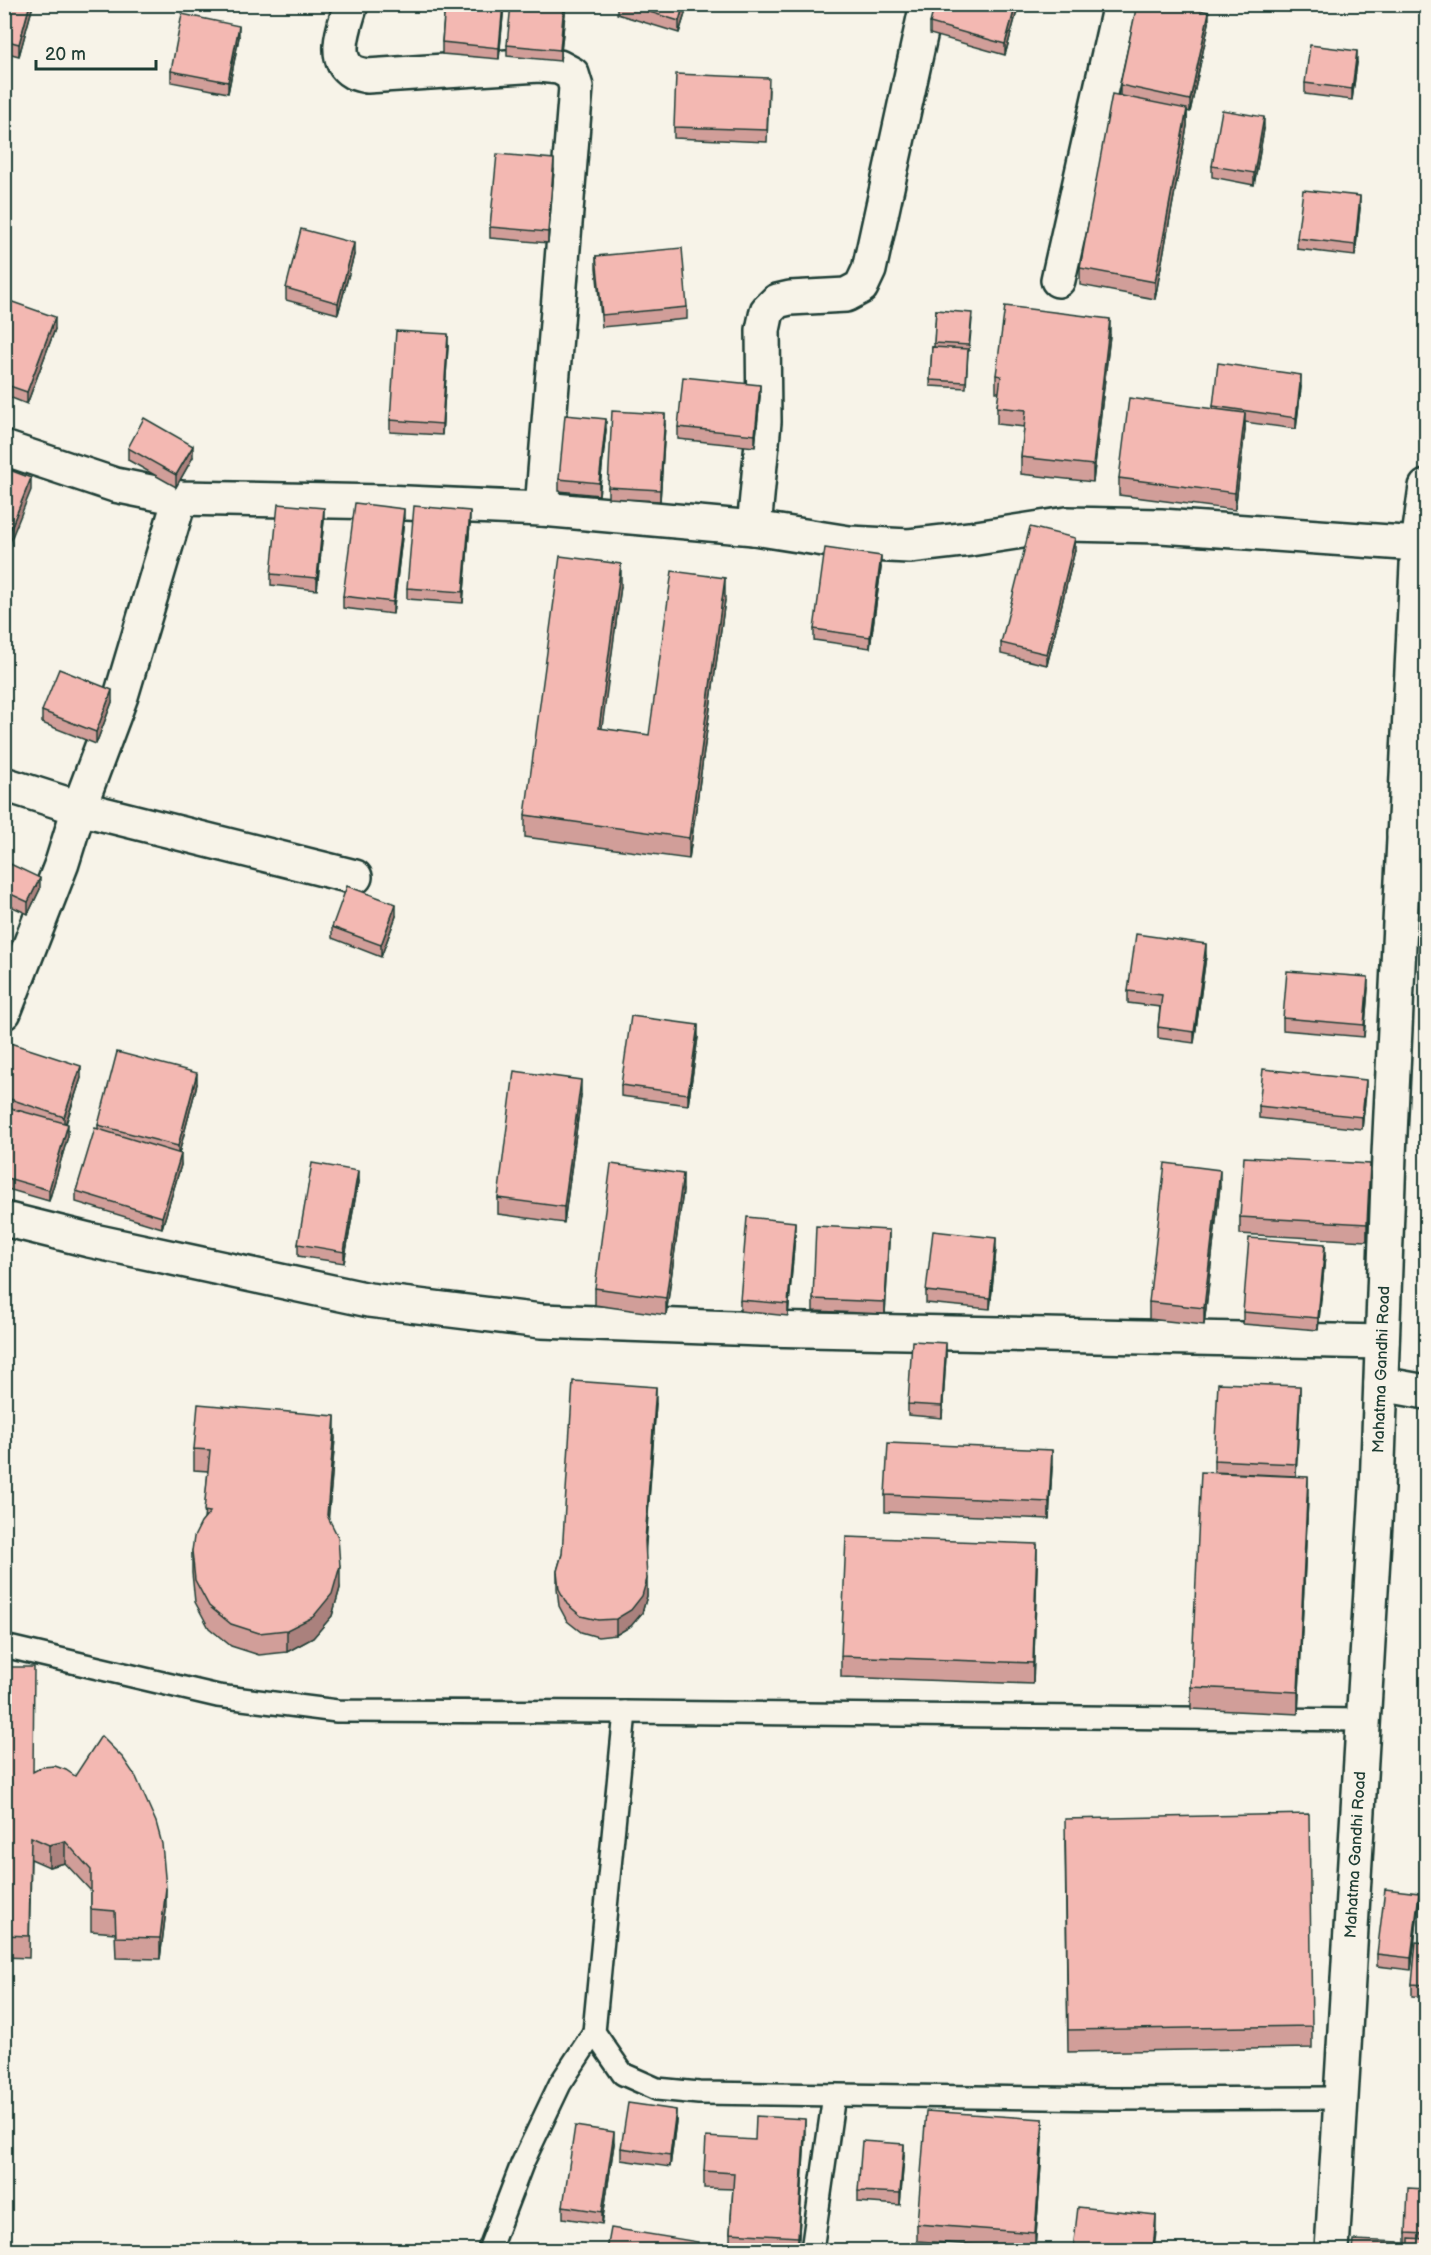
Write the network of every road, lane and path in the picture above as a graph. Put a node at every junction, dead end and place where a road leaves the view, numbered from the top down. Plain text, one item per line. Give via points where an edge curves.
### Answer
1 (351, 4) edge
2 (927, 4) edge
3 (1120, 4) edge
4 (1058, 280) dead end
5 (4, 448) edge
6 (1426, 488) edge
7 (180, 498) junction
8 (542, 508) junction
9 (754, 528) junction
10 (1418, 544) junction
11 (4, 784) edge
12 (79, 808) junction
13 (1415, 834) edge
14 (355, 877) dead end
15 (4, 1012) edge
16 (4, 1219) edge
17 (1382, 1342) junction
18 (1381, 1384) junction
19 (1426, 1392) edge
20 (4, 1646) edge
21 (625, 1712) junction
22 (1365, 1720) junction
23 (594, 2032) junction
24 (834, 2095) junction
25 (1341, 2098) junction
26 (489, 2250) edge
27 (812, 2250) edge
28 (1332, 2250) edge

1 - 8 street via 341,40 342,60 352,71 367,76 539,64 572,74 576,87
2 - 9 street via 869,270 861,287 846,295 777,301 767,311 763,330 764,422
3 - 4 street
5 - 7 street via 115,485
6 - 10 street, Mahatma Gandhi Road
7 - 8 street
7 - 12 street via 121,696
8 - 9 street
9 - 10 street via 849,543 909,546 1067,524 1161,526
10 - 13 street, Mahatma Gandhi Road
11 - 12 street
12 - 14 street
12 - 15 street via 62,863
13 - 17 street, Mahatma Gandhi Road
16 - 17 street via 369,1300 541,1321
17 - 18 street, Mahatma Gandhi Road
18 - 19 street
18 - 22 street, Mahatma Gandhi Road
20 - 21 lane via 218,1696 337,1711
21 - 22 lane
21 - 23 lane
22 - 25 street, Mahatma Gandhi Road
23 - 24 lane via 623,2074 657,2089
23 - 26 lane via 560,2084 522,2163
24 - 25 lane
24 - 27 lane
25 - 28 street, Mahatma Gandhi Road

